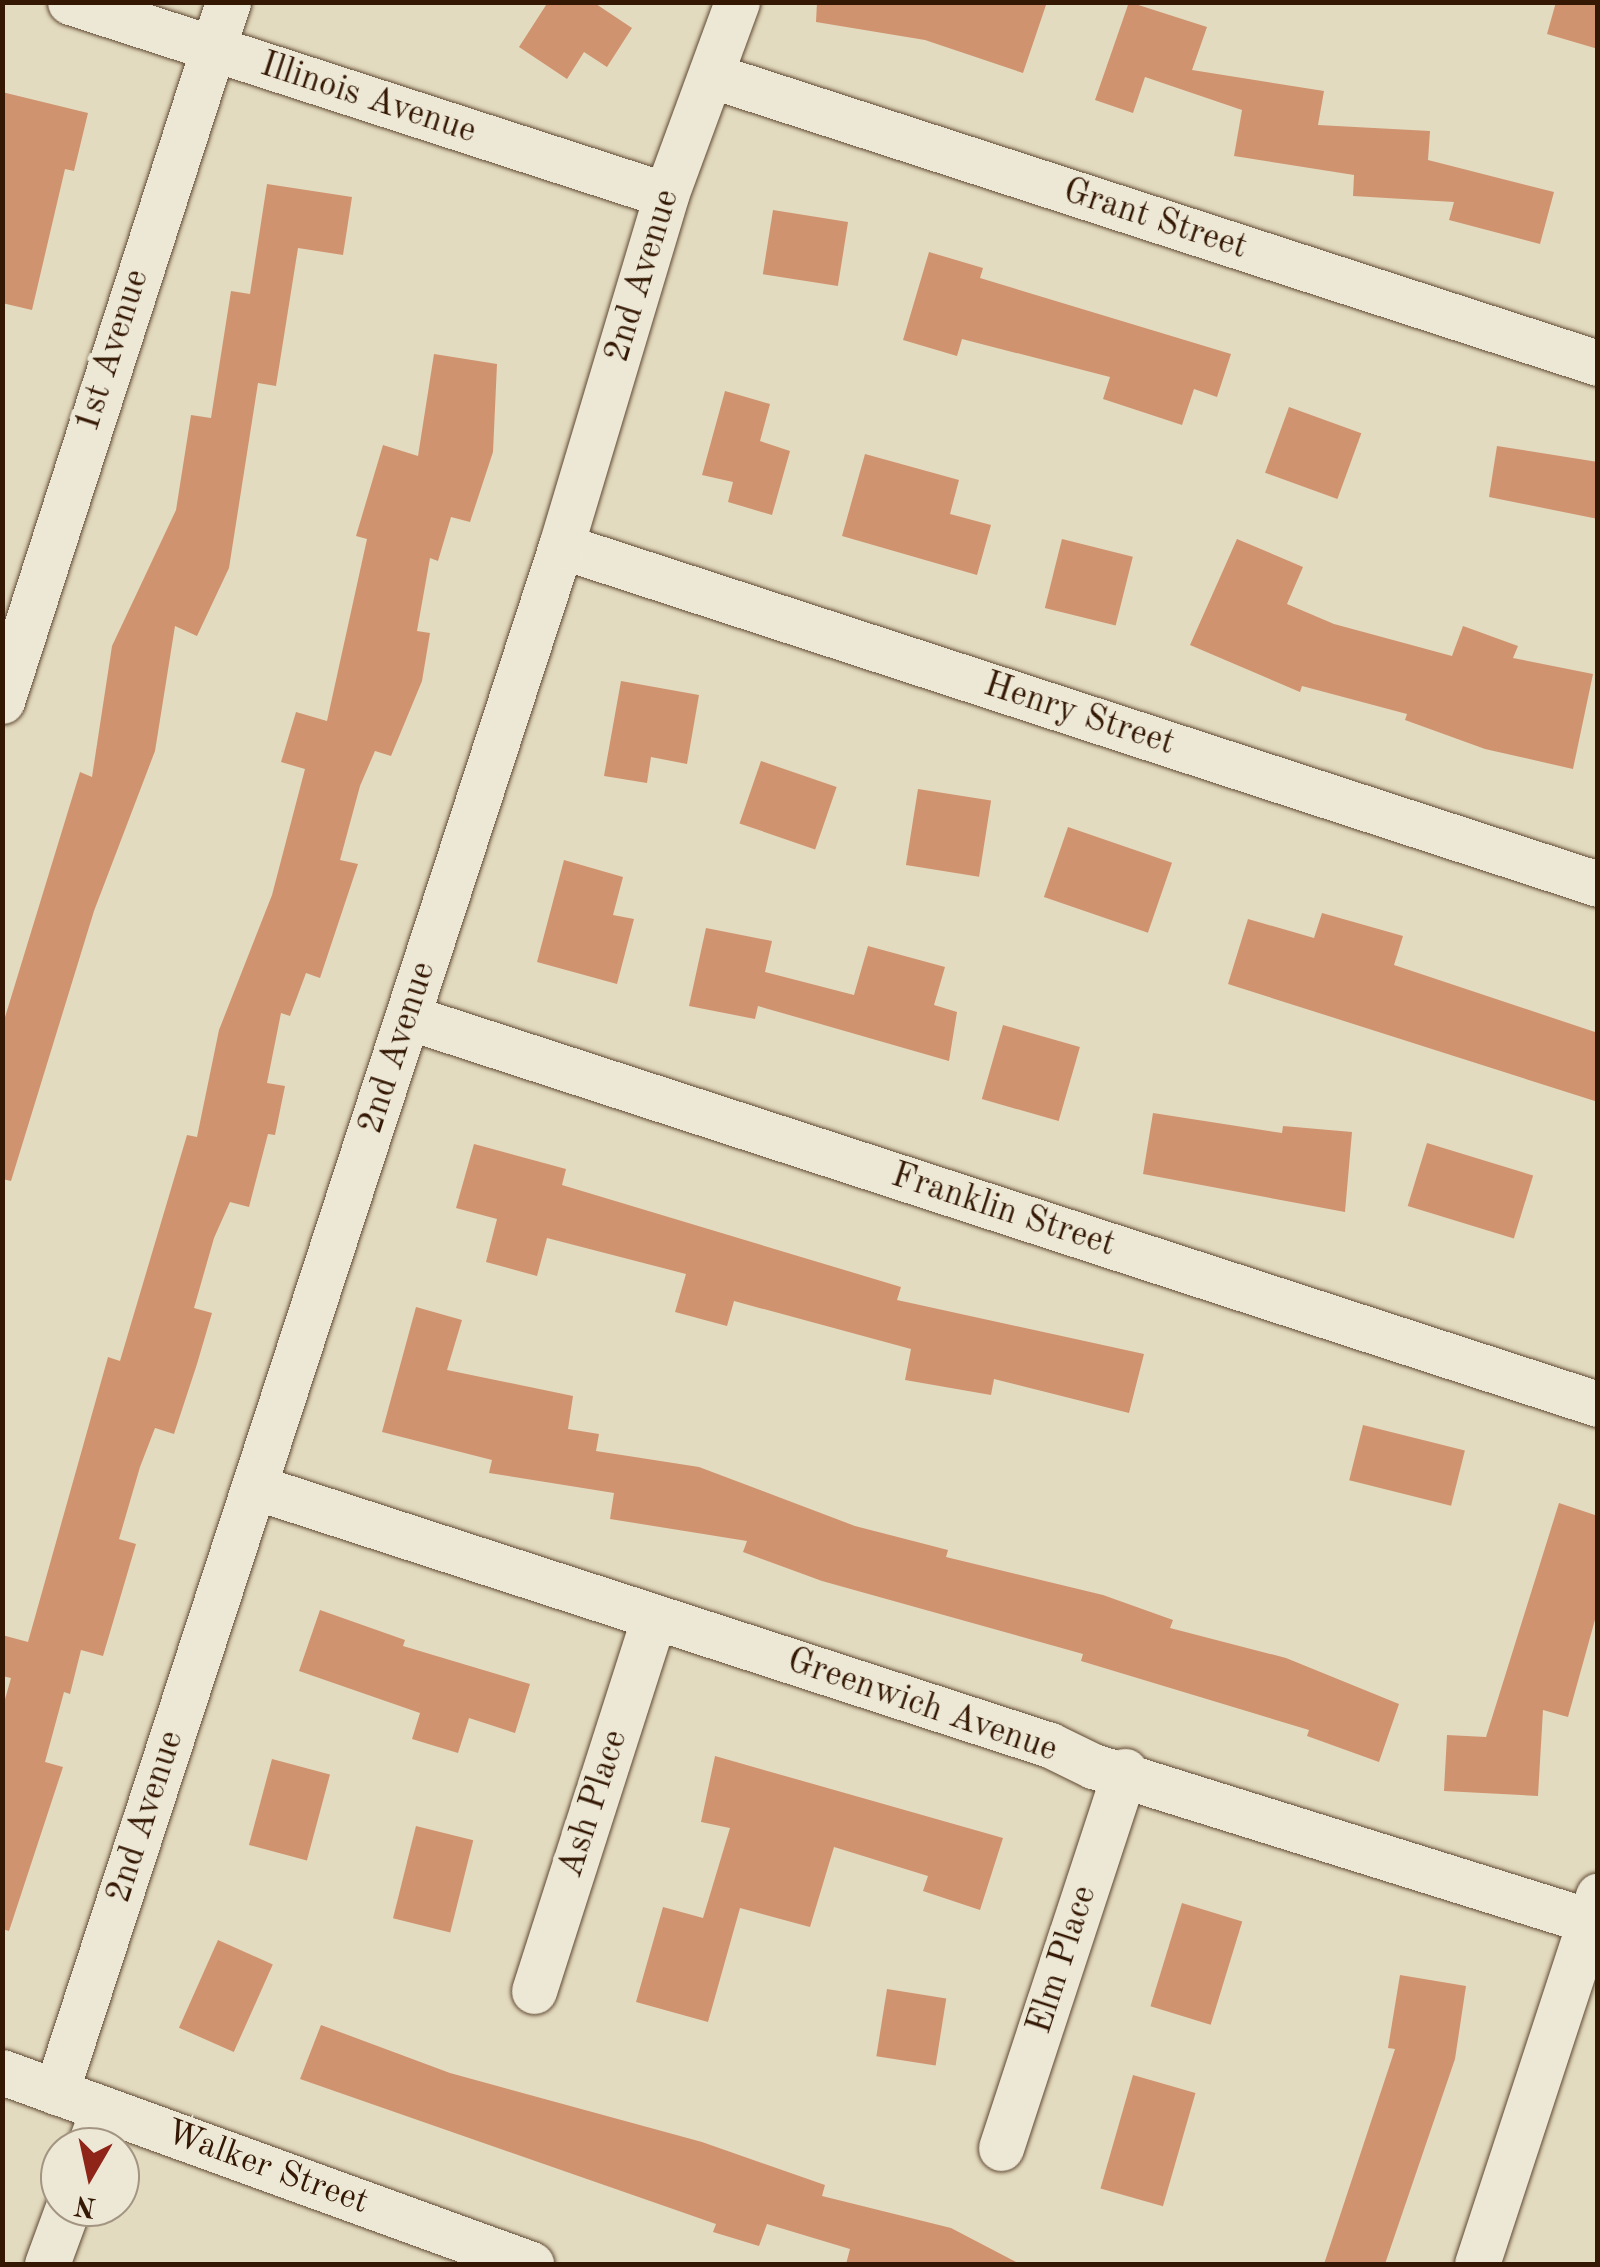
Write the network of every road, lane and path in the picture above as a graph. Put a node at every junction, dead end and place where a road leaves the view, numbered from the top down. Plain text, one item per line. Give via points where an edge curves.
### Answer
1 (70, 2) edge
2 (228, 2) edge
3 (737, 2) edge
4 (213, 49) junction
5 (713, 76) junction
6 (666, 195) junction
7 (1598, 363) edge
8 (561, 546) junction
9 (2, 700) edge
10 (1598, 884) edge
11 (408, 1017) junction
12 (1598, 1404) edge
13 (256, 1488) junction
14 (654, 1617) junction
15 (1125, 1771) junction
16 (1593, 1908) edge
17 (534, 1991) dead end
18 (2, 2072) edge
19 (56, 2092) junction
20 (95, 2127) edge
21 (140, 2142) edge
22 (1001, 2148) dead end
23 (61, 2227) edge
24 (47, 2264) edge
25 (531, 2264) edge
26 (1477, 2264) edge

1 - 4 street, Illinois Avenue
2 - 4 street, 1st Avenue
3 - 5 street, 2nd Avenue
4 - 6 street, Illinois Avenue
4 - 9 street, 1st Avenue
5 - 6 street, 2nd Avenue
5 - 7 street, Grant Street
6 - 8 street, 2nd Avenue
8 - 10 street, Henry Street
8 - 11 street, 2nd Avenue
11 - 12 street, Franklin Street
11 - 13 street, 2nd Avenue
13 - 14 street, Greenwich Avenue
13 - 19 street, 2nd Avenue
14 - 15 street, Greenwich Avenue
14 - 17 street, Ash Place
15 - 16 street, Greenwich Avenue
15 - 22 street, Elm Place
16 - 26 street
18 - 19 street, Walker Street
19 - 20 street, Walker Street
21 - 25 street, Walker Street
23 - 24 street

